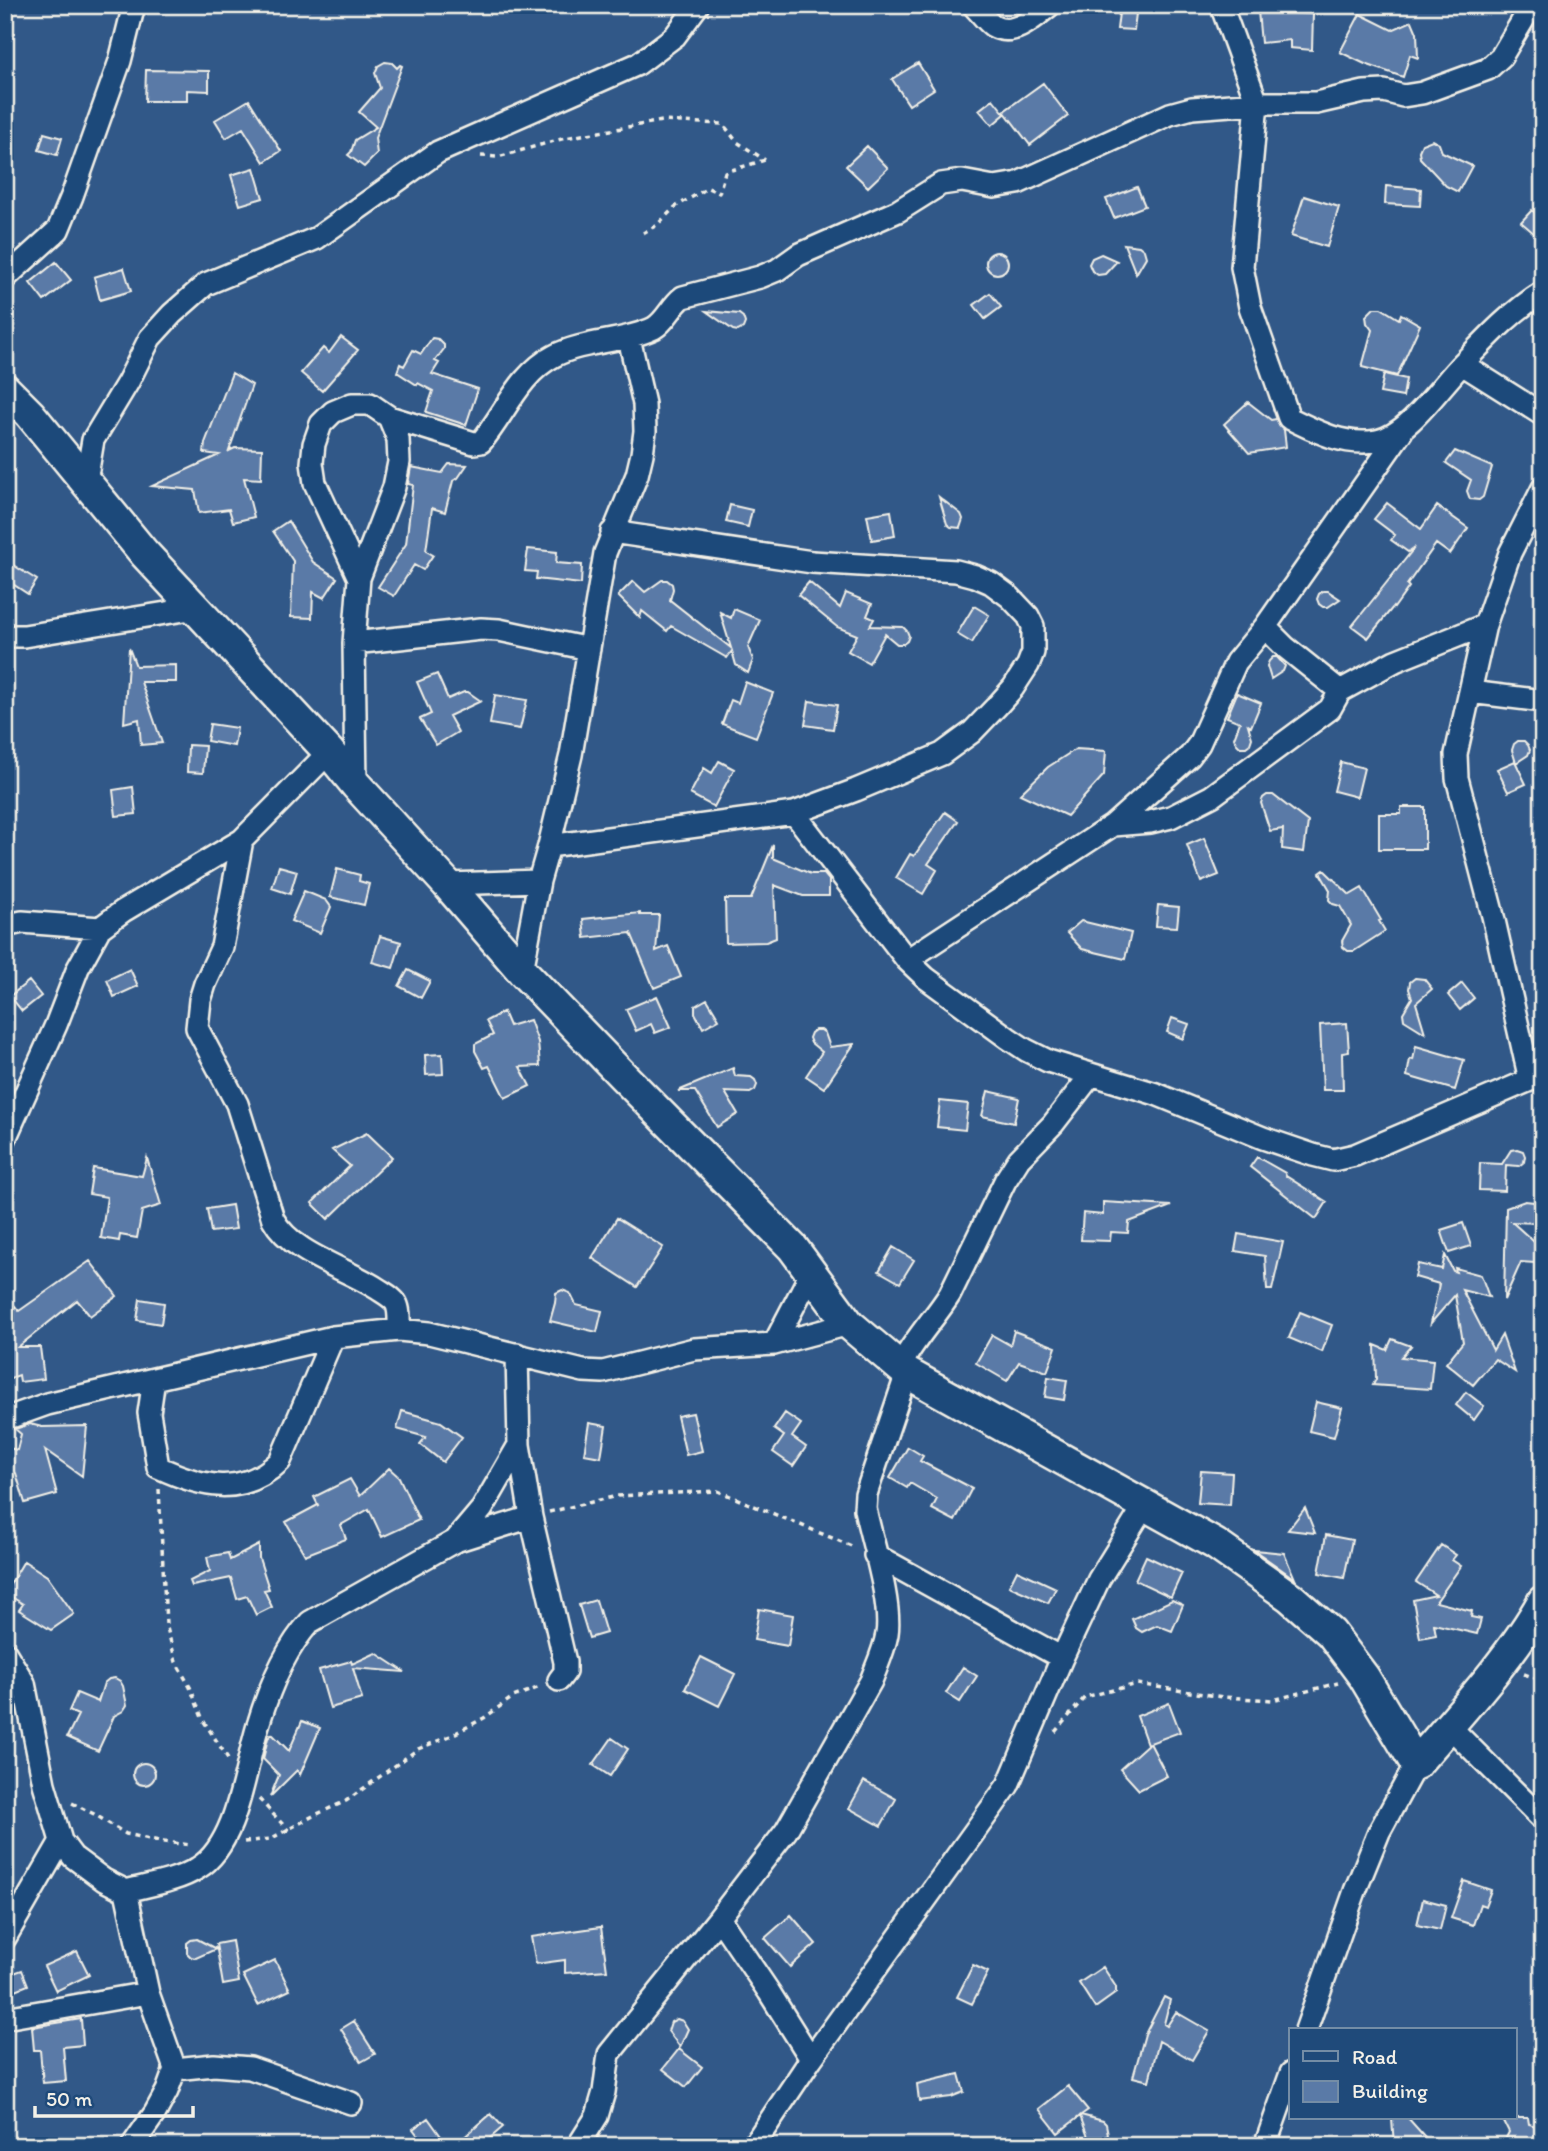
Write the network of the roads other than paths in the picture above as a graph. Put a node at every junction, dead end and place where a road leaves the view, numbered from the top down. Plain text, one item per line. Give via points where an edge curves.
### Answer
1 (134, 5) edge
2 (698, 5) edge
3 (973, 5) edge
4 (1050, 5) edge
5 (1221, 5) edge
6 (1532, 5) edge
7 (1257, 103) junction
8 (5, 278) edge
9 (1543, 292) edge
10 (629, 338) junction
11 (1462, 364) junction
12 (5, 389) edge
13 (1543, 415) edge
14 (389, 417) junction
15 (1403, 429) junction
16 (86, 481) junction
17 (1543, 488) edge
18 (612, 532) junction
19 (359, 578) junction
20 (197, 608) junction
21 (1485, 625) junction
22 (1265, 628) junction
23 (5, 636) edge
24 (355, 643) junction
25 (589, 649) junction
26 (1340, 691) junction
27 (1470, 692) junction
28 (1543, 701) edge
29 (329, 751) junction
30 (356, 785) junction
31 (794, 813) junction
32 (1113, 825) junction
33 (242, 840) junction
34 (550, 846) junction
35 (539, 881) junction
36 (447, 884) junction
37 (5, 926) edge
38 (100, 928) junction
39 (907, 960) junction
40 (522, 971) junction
41 (1091, 1075) junction
42 (1536, 1078) edge
43 (5, 1139) edge
44 (811, 1273) junction
45 (849, 1324) junction
46 (399, 1330) junction
47 (333, 1337) junction
48 (774, 1344) junction
49 (517, 1354) junction
50 (907, 1373) junction
51 (154, 1379) junction
52 (5, 1419) edge
53 (519, 1445) junction
54 (1145, 1505) junction
55 (531, 1517) junction
56 (454, 1541) junction
57 (875, 1555) junction
58 (1543, 1601) edge
59 (5, 1652) edge
60 (1062, 1658) junction
61 (559, 1679) road end
62 (1449, 1726) junction
63 (1416, 1764) junction
64 (1543, 1820) edge
65 (61, 1841) junction
66 (126, 1891) junction
67 (719, 1918) junction
68 (5, 1937) edge
69 (148, 1993) junction
70 (5, 2018) edge
71 (1307, 2028) edge
72 (811, 2059) junction
73 (175, 2069) junction
74 (1289, 2079) edge
75 (351, 2103) dead end
76 (132, 2146) edge
77 (578, 2146) edge
78 (753, 2146) edge
79 (1265, 2146) edge

1 - 8 street via 120,61 58,230
2 - 16 street via 675,36 638,64 438,152 317,238 206,284 150,338 93,440
3 - 4 street via 994,27 1010,28 1026,25
5 - 7 street
6 - 7 street via 1501,57 1488,69 1422,93 1364,92 1316,103
7 - 10 street via 1170,114 1018,183 994,187 962,181 941,184 898,211 797,255 777,270 683,297 657,326
7 - 15 street via 1242,267 1250,307 1289,418 1322,435 1351,442 1378,441
9 - 11 street via 1527,301
10 - 14 street via 554,356 515,392 481,442
10 - 18 street via 644,404 645,431 637,475
11 - 13 street
11 - 15 street
12 - 16 street
14 - 19 street via 398,439 399,462
14 - 19 street via 370,404 352,404 333,412 321,424 314,444 315,483
15 - 22 street
16 - 20 street via 144,553
17 - 21 street via 1510,553
18 - 25 street
18 - 31 street via 812,562 956,571 991,583 1028,616 1034,638 1028,665 972,732 942,754
19 - 24 street
20 - 23 street
20 - 29 street
21 - 26 street via 1395,661
21 - 27 street
22 - 26 street
22 - 32 street via 1236,662 1190,756
24 - 25 street via 481,629
24 - 30 street
25 - 34 street
26 - 32 street via 1330,709 1212,796 1171,817
27 - 28 street
27 - 42 street via 1456,754 1457,778
29 - 30 street
29 - 33 street
30 - 36 street
31 - 34 street
31 - 39 street
32 - 39 street
33 - 38 street
33 - 46 street via 222,947 200,1000 197,1028 237,1104 279,1230 391,1298 397,1304
34 - 35 street
35 - 36 street
35 - 40 street
36 - 40 street
37 - 38 street via 22,922
38 - 43 street via 78,968
39 - 41 street via 1026,1050
40 - 44 street via 754,1206
41 - 42 street via 1156,1094 1263,1138 1333,1160 1355,1155
41 - 50 street via 1005,1181 950,1294 901,1365
44 - 45 street
44 - 48 street
45 - 48 street
45 - 50 street
46 - 47 street
46 - 49 street
47 - 51 street
47 - 51 street via 280,1461 253,1480 204,1485 158,1467 149,1413
48 - 49 street via 694,1349 603,1372
49 - 53 street
50 - 54 street
50 - 57 street via 866,1494
51 - 52 street via 47,1404
53 - 55 street
53 - 56 street via 482,1509
54 - 60 street via 1099,1579
54 - 63 street via 1215,1544 1290,1597 1331,1633 1364,1676
55 - 56 street
55 - 61 street via 565,1662
56 - 66 street via 310,1622 286,1653 259,1721 229,1831 199,1868
57 - 60 street
57 - 67 street via 886,1602 887,1631 871,1681 786,1831
58 - 62 street
59 - 65 street via 24,1683 44,1784
60 - 72 street via 1008,1785
62 - 63 street
62 - 64 street
63 - 71 street via 1379,1832
65 - 66 street via 73,1857
65 - 68 street
66 - 69 street
67 - 72 street
67 - 77 street via 609,2054 597,2116
69 - 70 street
69 - 73 street
72 - 78 street
73 - 75 street via 250,2068
73 - 76 street via 155,2113
74 - 79 street

